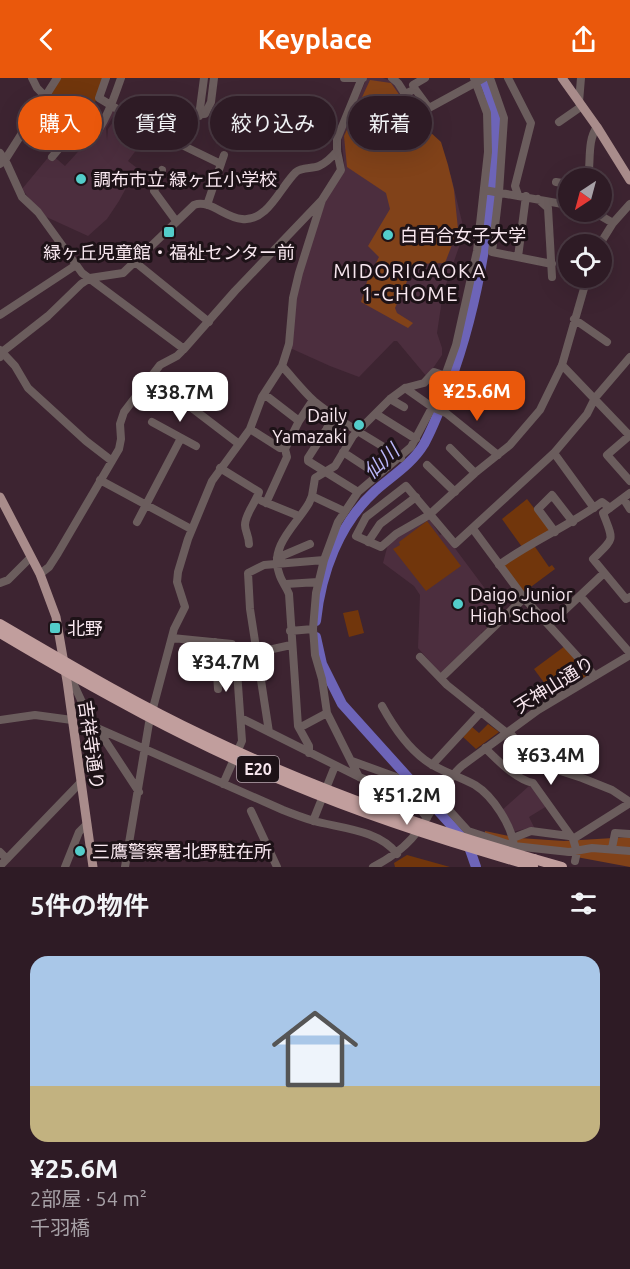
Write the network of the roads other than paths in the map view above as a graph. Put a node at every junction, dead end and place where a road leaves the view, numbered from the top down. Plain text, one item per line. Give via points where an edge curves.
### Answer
1 (32, 78) edge
2 (106, 78) edge
3 (121, 78) edge
4 (204, 78) edge
5 (214, 78) edge
6 (344, 78) edge
7 (363, 78) edge
8 (392, 78) edge
9 (425, 78) edge
10 (490, 78) edge
11 (508, 78) edge
12 (562, 78) edge
13 (581, 78) edge
14 (56, 79) edge
15 (478, 80) edge
16 (415, 89) junction
17 (45, 96) edge
18 (47, 96) edge
19 (581, 104) junction
20 (111, 105) junction
21 (114, 107) edge
22 (199, 116) joint
23 (559, 122) dead end
24 (102, 124) edge
25 (597, 128) junction
26 (18, 137) edge
27 (198, 149) edge
28 (58, 150) edge
29 (337, 152) junction
30 (52, 157) dead end
31 (2, 159) edge
32 (590, 168) edge
33 (162, 170) dead end
34 (629, 175) edge
35 (492, 191) junction
36 (522, 196) junction
37 (537, 198) junction
38 (322, 200) junction
39 (558, 203) edge
40 (630, 204) edge
41 (207, 205) junction
42 (176, 221) junction
43 (613, 223) joint
44 (606, 234) edge
45 (518, 257) junction
46 (135, 262) junction
47 (552, 264) junction
48 (76, 265) junction
49 (552, 277) dead end
50 (90, 278) junction
51 (584, 288) edge
52 (0, 315) edge
53 (574, 319) junction
54 (209, 322) junction
55 (607, 342) dead end
56 (184, 349) junction
57 (1, 353) edge
58 (630, 357) edge
59 (562, 365) junction
60 (282, 366) junction
61 (150, 376) junction
62 (446, 376) junction
63 (405, 388) junction
64 (264, 394) junction
65 (595, 398) junction
66 (390, 399) junction
67 (313, 400) junction
68 (404, 407) dead end
69 (434, 408) junction
70 (376, 414) junction
71 (335, 416) junction
72 (299, 421) junction
73 (152, 422) dead end
74 (327, 428) junction
75 (250, 429) junction
76 (357, 431) junction
77 (630, 436) edge
78 (181, 438) junction
79 (416, 439) junction
80 (348, 443) junction
81 (196, 446) dead end
82 (236, 446) junction
83 (280, 448) dead end
84 (450, 448) dead end
85 (342, 452) junction
86 (554, 453) junction
87 (498, 455) junction
88 (400, 458) junction
89 (112, 461) junction
90 (427, 465) dead end
91 (220, 468) junction
92 (324, 472) junction
93 (475, 472) junction
94 (378, 475) junction
95 (100, 480) junction
96 (630, 481) edge
97 (358, 492) junction
98 (455, 492) junction
99 (312, 496) junction
100 (627, 496) edge
101 (0, 497) edge
102 (416, 497) junction
103 (256, 499) junction
104 (266, 503) junction
105 (147, 504) junction
106 (594, 508) junction
107 (610, 508) junction
108 (630, 509) edge
109 (344, 511) junction
110 (429, 515) junction
111 (299, 516) junction
112 (137, 522) dead end
113 (573, 522) junction
114 (191, 529) junction
115 (473, 529) junction
116 (555, 532) junction
117 (368, 542) junction
118 (249, 544) dead end
119 (310, 544) dead end
120 (31, 557) junction
121 (324, 560) junction
122 (277, 561) junction
123 (499, 565) junction
124 (604, 573) junction
125 (40, 574) junction
126 (318, 582) junction
127 (0, 583) edge
128 (285, 584) junction
129 (581, 597) junction
130 (630, 597) edge
131 (524, 598) junction
132 (0, 624) edge
133 (549, 625) junction
134 (313, 629) junction
135 (290, 632) junction
136 (0, 633) edge
137 (172, 638) junction
138 (214, 642) junction
139 (291, 645) junction
140 (258, 653) junction
141 (630, 654) edge
142 (236, 657) junction
143 (420, 657) dead end
144 (595, 676) junction
145 (441, 678) junction
146 (67, 681) junction
147 (218, 689) dead end
148 (382, 706) dead end
149 (482, 712) junction
150 (327, 713) junction
151 (241, 718) junction
152 (0, 720) edge
153 (72, 720) junction
154 (97, 728) junction
155 (299, 728) junction
156 (269, 732) junction
157 (508, 732) junction
158 (145, 748) junction
159 (485, 748) junction
160 (309, 753) junction
161 (352, 761) junction
162 (432, 765) junction
163 (335, 766) junction
164 (453, 775) junction
165 (359, 777) junction
166 (80, 783) junction
167 (223, 784) junction
168 (139, 792) junction
169 (400, 793) junction
170 (438, 800) junction
171 (630, 802) edge
172 (251, 811) dead end
173 (429, 815) junction
174 (313, 821) junction
175 (87, 824) junction
176 (630, 834) edge
177 (571, 837) junction
178 (516, 844) junction
179 (612, 848) junction
180 (630, 848) edge
181 (0, 852) edge
182 (576, 852) junction
183 (397, 854) junction
184 (7, 859) junction
185 (575, 861) dead end
186 (534, 864) edge
187 (0, 866) edge
188 (65, 867) edge
189 (93, 867) edge
190 (126, 867) edge
191 (277, 867) edge
192 (373, 867) edge
193 (517, 867) edge
194 (561, 867) edge

1 - 17 street
2 - 20 street via 99,97
3 - 20 street
4 - 22 street
5 - 22 street via 211,102 205,114
6 - 7 street
7 - 29 street via 339,133
8 - 16 street via 405,94
9 - 16 street via 413,85
10 - 35 street via 504,118
11 - 36 street via 531,123 515,186
12 - 19 main road
13 - 19 street
14 - 18 street
15 - 16 street via 429,108
15 - 35 street via 489,123
19 - 23 street
19 - 25 main road
20 - 21 street
20 - 24 street
25 - 32 street via 592,137
25 - 34 main road
26 - 31 street
27 - 41 street via 223,160
28 - 30 street
29 - 38 street via 341,170
29 - 41 street via 321,165 298,171 254,218 232,218
31 - 48 street via 22,197 38,212
33 - 42 street via 153,191
35 - 36 street
35 - 45 street via 492,252
35 - 62 street
36 - 37 street
36 - 45 street
37 - 39 street
37 - 47 street via 548,208
38 - 54 street
38 - 60 street via 293,298 289,344
40 - 43 street
41 - 42 street via 194,205
42 - 46 street
43 - 44 street
45 - 47 street
46 - 50 street via 123,273
46 - 54 street
47 - 49 street
48 - 50 street
48 - 52 street
50 - 56 street
50 - 57 street
51 - 53 street
53 - 55 street
53 - 59 street
54 - 56 street
56 - 61 street
57 - 89 street via 15,366 28,388
58 - 65 street
59 - 65 street
59 - 87 street via 540,410
60 - 64 street
60 - 67 street
61 - 82 street
61 - 89 street via 124,412 121,439
62 - 63 street via 434,372 424,383
62 - 69 street
63 - 66 street
63 - 69 street
64 - 72 street
64 - 75 street
65 - 77 street
65 - 86 street via 587,414
66 - 68 street
66 - 70 street
67 - 71 street
67 - 72 street
69 - 79 street
69 - 87 street via 445,412
70 - 76 street
70 - 79 street
71 - 74 street
71 - 76 street
72 - 104 street
73 - 78 street
74 - 80 street
74 - 92 street via 308,458
75 - 82 street
75 - 83 street
76 - 80 street
76 - 88 street
77 - 96 street via 607,455
78 - 81 street
78 - 105 street
79 - 88 street
80 - 85 street
82 - 91 street
84 - 93 street
85 - 92 street via 335,466
85 - 94 street
86 - 106 street
86 - 115 street
87 - 93 street
88 - 94 street
89 - 95 street
90 - 98 street
91 - 103 street via 259,492
91 - 114 street
92 - 97 street
92 - 99 street via 315,477
93 - 98 street
94 - 97 street
95 - 105 street
95 - 125 street via 49,567
97 - 109 street
98 - 110 street
99 - 109 street
99 - 111 street
100 - 107 street
100 - 108 street
101 - 120 main road, 吉祥寺通り
102 - 110 street
102 - 117 street via 380,524
102 - 117 street via 406,486 366,517 356,536
103 - 104 street
103 - 118 street via 245,521
104 - 111 street
105 - 112 street
105 - 114 street
106 - 107 street via 602,502
106 - 113 street
107 - 124 street via 603,513 611,541 593,559
109 - 121 street
110 - 115 street via 455,544
110 - 117 street via 381,547
111 - 122 street via 280,545
113 - 116 street
113 - 116 street via 552,495 538,509
114 - 137 street via 177,582 185,607
115 - 123 street
116 - 123 street
119 - 122 street
120 - 125 main road, 吉祥寺通り
120 - 127 street
121 - 122 street
121 - 126 street
122 - 128 street
122 - 140 street via 248,573
123 - 131 street
124 - 129 street
124 - 130 street via 626,599
125 - 146 main road, 吉祥寺通り via 53,607
126 - 128 street
126 - 134 street
128 - 135 street via 290,602
129 - 133 street
129 - 141 street
131 - 133 street
131 - 145 street
132 - 186 highway, E20, bridge via 204,736 302,780
133 - 144 street
134 - 135 street
134 - 150 street
135 - 139 street
136 - 186 highway, E20, bridge via 141,713 281,780 403,826
137 - 138 street
137 - 158 street via 148,723
138 - 142 street via 232,644
138 - 147 street
139 - 140 street
139 - 155 street
140 - 142 street
140 - 156 street
141 - 144 street, 天神山通り
142 - 151 street
143 - 145 street
144 - 157 street, 天神山通り
145 - 149 street
146 - 153 main road, 吉祥寺通り
146 - 154 street via 74,685
148 - 162 street via 399,734
149 - 157 street
149 - 162 street
150 - 155 street
150 - 161 street
151 - 156 street
151 - 167 street via 242,741
152 - 153 street via 35,715
153 - 166 main road, 吉祥寺通り
154 - 158 street
154 - 168 street
155 - 160 street
156 - 160 street
157 - 159 street, 天神山通り
157 - 171 street via 536,763 612,790
158 - 167 street
158 - 168 street
159 - 164 street, 天神山通り
159 - 177 street via 523,781 533,783
160 - 163 street
161 - 165 street
161 - 169 street via 396,777 402,785
162 - 164 street
163 - 165 street
163 - 174 street
164 - 170 street, 天神山通り
164 - 178 street via 488,796
165 - 169 street
166 - 175 main road, 吉祥寺通り
166 - 184 street
167 - 174 street
168 - 190 street
169 - 173 street
170 - 173 street, 天神山通り
170 - 178 street via 468,831
171 - 177 street
172 - 191 street
173 - 183 street, 天神山通り
174 - 183 street via 347,827 381,840
175 - 188 street via 79,832
175 - 189 main road, 吉祥寺通り
176 - 179 street via 615,833
177 - 178 street via 531,831
177 - 182 street
178 - 182 street
178 - 193 street
179 - 180 street
179 - 182 street
181 - 184 street
182 - 185 street
183 - 192 street, 天神山通り
184 - 187 street
186 - 194 highway, E20

